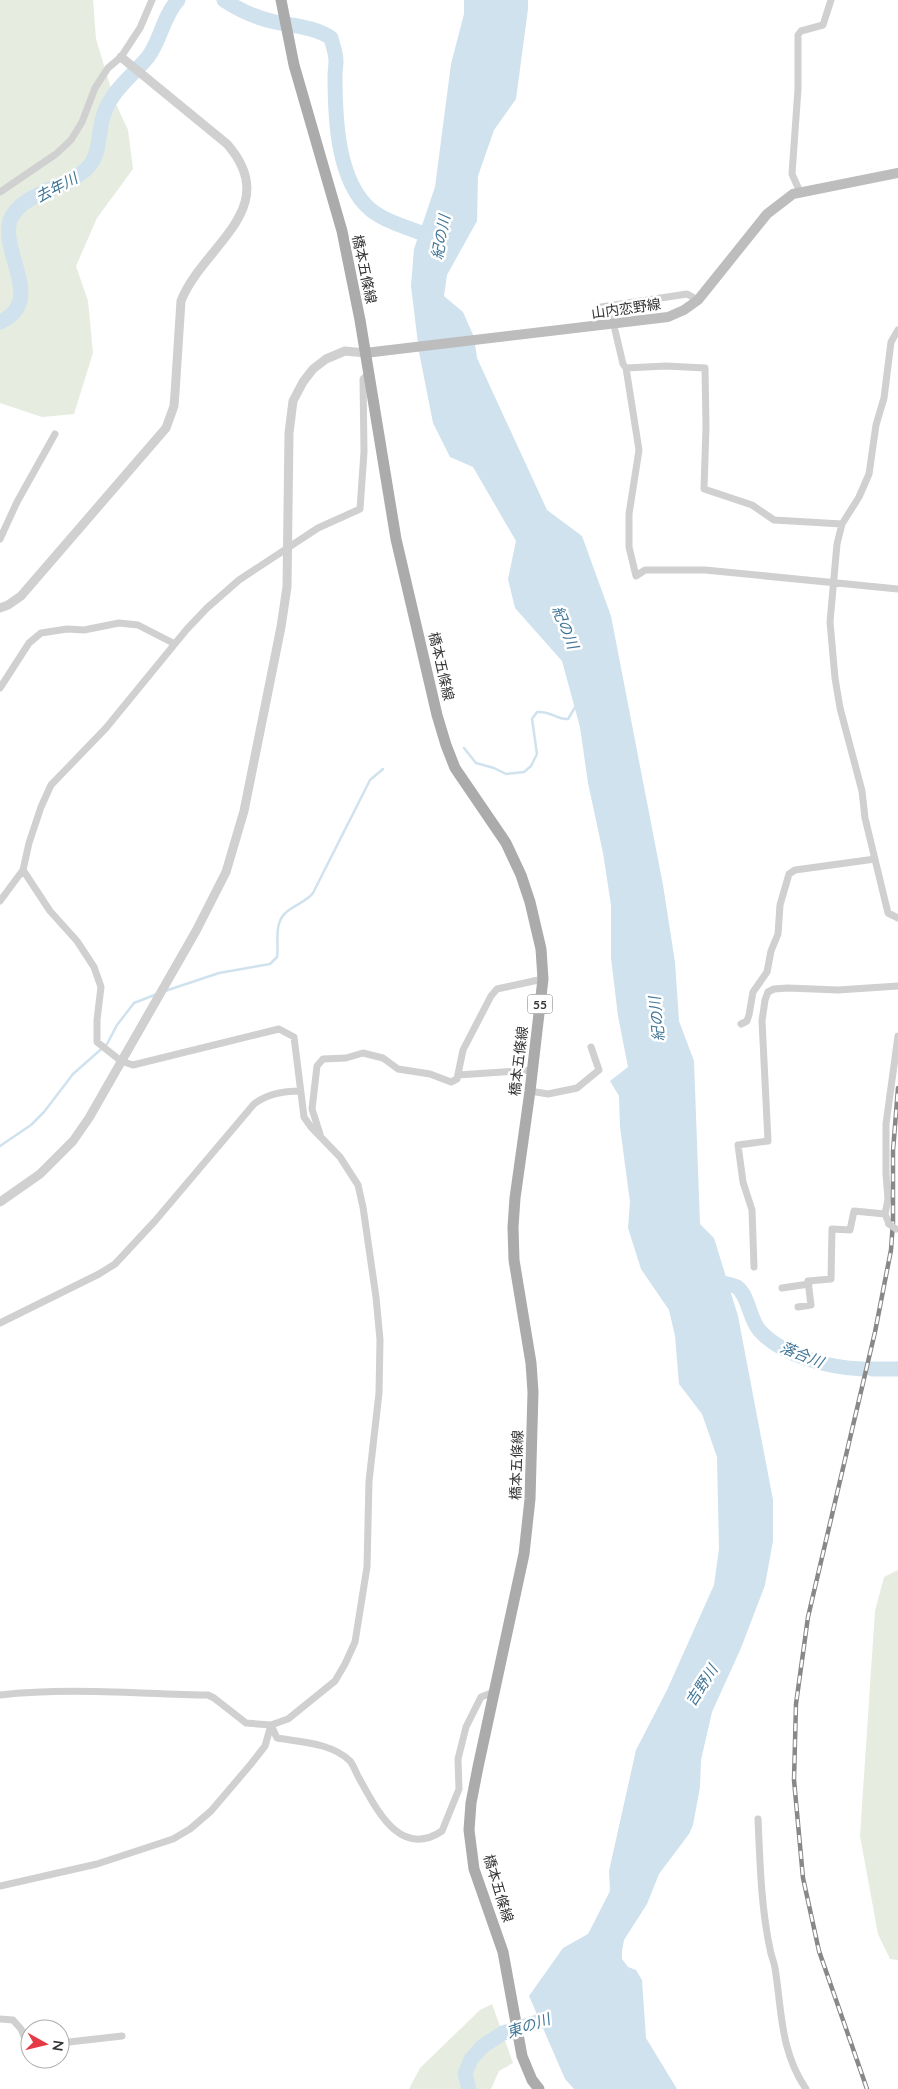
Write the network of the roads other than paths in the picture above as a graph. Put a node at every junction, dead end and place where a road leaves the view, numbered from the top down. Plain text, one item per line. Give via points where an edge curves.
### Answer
1 (152, 0) edge
2 (281, 0) edge
3 (831, 0) edge
4 (121, 57) junction
5 (898, 173) edge
6 (0, 192) edge
7 (800, 192) junction
8 (698, 300) junction
9 (612, 305) junction
10 (602, 307) dead end
11 (613, 314) tunnel mouth
12 (615, 330) tunnel mouth
13 (898, 330) edge
14 (365, 353) junction
15 (626, 368) junction
16 (368, 374) junction
17 (55, 434) dead end
18 (842, 524) junction
19 (0, 539) edge
20 (288, 549) junction
21 (834, 584) junction
22 (898, 589) edge
23 (0, 608) edge
24 (175, 644) junction
25 (0, 688) edge
26 (875, 859) junction
27 (22, 870) junction
28 (0, 901) edge
29 (898, 918) edge
30 (543, 979) junction
31 (898, 986) edge
32 (741, 1024) dead end
33 (898, 1036) edge
34 (591, 1047) dead end
35 (121, 1061) junction
36 (533, 1070) junction
37 (458, 1075) junction
38 (300, 1091) junction
39 (530, 1091) junction
40 (320, 1137) junction
41 (0, 1202) edge
42 (885, 1214) junction
43 (897, 1230) edge
44 (754, 1267) dead end
45 (809, 1284) junction
46 (782, 1288) dead end
47 (798, 1307) dead end
48 (0, 1324) edge
49 (494, 1692) junction
50 (0, 1695) edge
51 (271, 1726) junction
52 (758, 1819) dead end
53 (0, 1886) edge
54 (0, 2018) edge
55 (20, 2028) edge
56 (122, 2036) dead end
57 (70, 2042) edge
58 (539, 2089) edge
59 (806, 2089) edge

1 - 4 street via 140,28
2 - 14 main road, 橋本五條線 / 55 via 311,129 342,231
3 - 7 street via 823,24 798,35 792,174
4 - 6 street via 108,68 95,88 71,140
4 - 23 street via 227,144 236,155 246,177 244,208 186,287 181,301 176,393 166,428 21,596
5 - 7 main road, 山内恋野線
7 - 8 main road, 山内恋野線 via 780,202 767,214
8 - 9 street via 687,294
8 - 14 main road, 山内恋野線 via 668,317
9 - 10 street
9 - 11 street
12 - 15 street
13 - 18 street via 891,342 869,474
14 - 16 main road, 橋本五條線 / 55
14 - 20 street via 345,351 326,359 313,369 293,401 289,433
15 - 18 street via 705,368 704,489 752,505 774,520
15 - 21 street via 639,450 629,514 629,547 636,576 645,570 705,570
16 - 20 street via 363,379 364,452 360,509 318,528
16 - 30 main road, 橋本五條線 / 55 via 396,539 446,745 455,768 506,843 521,876 530,902
17 - 19 street
18 - 21 street via 836,544
20 - 24 street via 239,580 207,608
20 - 35 street via 281,627 244,811 226,872
21 - 22 street
21 - 26 street via 830,622 835,678
24 - 25 street via 138,625 119,623 41,633 30,643
24 - 27 street via 106,728 51,785
26 - 29 street via 888,913
26 - 32 street via 795,870 789,874 767,972 753,992 750,1015
27 - 28 street
27 - 35 street via 94,967 101,987 97,1042
30 - 36 main road, 橋本五條線 / 55
30 - 37 street via 498,989 491,996 464,1050
31 - 44 street via 838,990 788,988 768,992 762,1030 768,1141 738,1145 743,1182 752,1210
33 - 42 street via 886,1124 888,1199
34 - 39 street via 599,1070 576,1088 548,1094
35 - 38 street via 133,1065 279,1029 294,1037
35 - 41 street via 73,1141 40,1174
36 - 37 street
36 - 39 main road, 橋本五條線 / 55
37 - 40 street via 458,1079 451,1082 430,1074 398,1069 383,1058 363,1053 323,1059 317,1066 312,1109
38 - 40 street via 304,1118
38 - 48 street via 277,1094 254,1104 115,1264
39 - 49 main road, 橋本五條線 / 55 via 513,1227 514,1260 531,1363 530,1499 524,1554
40 - 51 street via 340,1156 358,1185 376,1297 380,1340 379,1393 369,1481 367,1567 355,1642 346,1664 335,1681 288,1719
42 - 43 street, bridge via 889,1224
42 - 45 street via 854,1211 850,1230 832,1229 831,1278 808,1280
45 - 46 street
45 - 47 street via 811,1306
49 - 51 street via 481,1697 466,1727 458,1759 459,1789 442,1831 423,1840 396,1832 350,1762 333,1750 278,1738
49 - 58 main road, 橋本五條線 / 55 via 472,1794 469,1830 474,1870 503,1952 522,2056
50 - 51 street via 39,1690 82,1690 208,1696 246,1723
51 - 53 street via 264,1746 251,1764 190,1830 174,1839 96,1864
52 - 59 street via 763,1904 775,1965 780,2021 789,2057
54 - 55 street via 13,2020
56 - 57 street

